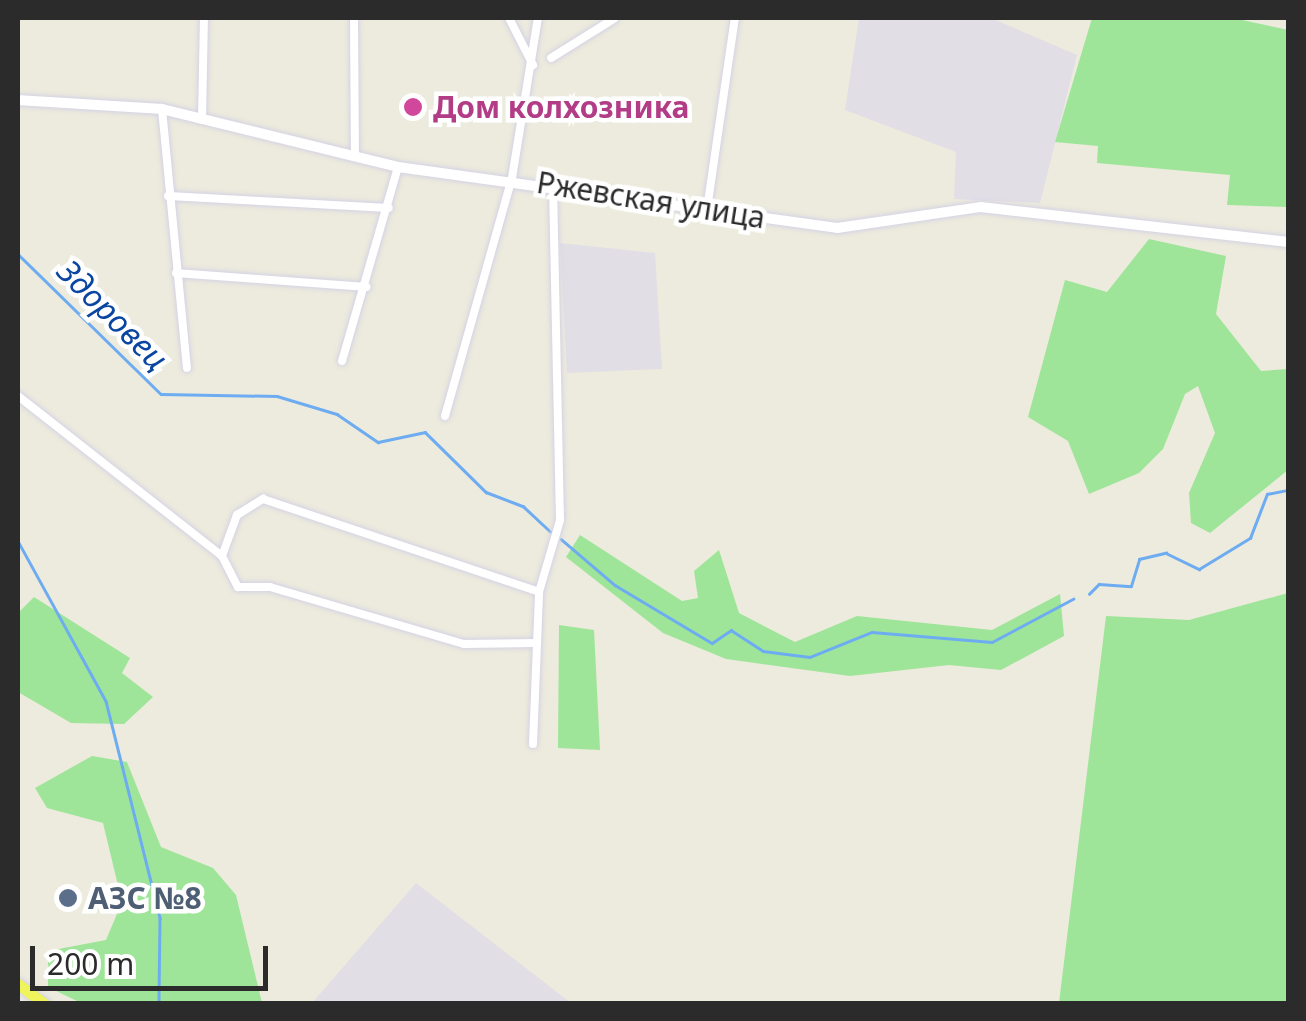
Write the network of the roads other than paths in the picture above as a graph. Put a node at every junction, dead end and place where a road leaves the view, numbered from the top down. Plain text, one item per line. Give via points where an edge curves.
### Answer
1 (204, 18) edge
2 (354, 18) edge
3 (509, 18) edge
4 (538, 18) edge
5 (614, 18) edge
6 (735, 18) edge
7 (551, 58) dead end
8 (533, 65) junction
9 (18, 100) edge
10 (162, 109) junction
11 (202, 120) junction
12 (354, 156) junction
13 (398, 167) junction
14 (512, 178) junction
15 (554, 187) junction
16 (168, 196) junction
17 (389, 208) junction
18 (707, 209) junction
19 (1288, 242) edge
20 (176, 273) junction
21 (366, 287) junction
22 (342, 361) dead end
23 (187, 368) dead end
24 (18, 396) edge
25 (445, 416) dead end
26 (222, 556) junction
27 (540, 592) junction
28 (537, 643) junction
29 (532, 744) dead end
30 (18, 984) edge
31 (45, 1004) edge

1 - 11 street
2 - 12 street
3 - 8 street
4 - 8 street
5 - 7 street
6 - 18 street
8 - 14 street
9 - 10 main road, Ржевская улица
10 - 11 main road, Ржевская улица
10 - 16 street
11 - 12 main road, Ржевская улица
12 - 13 main road, Ржевская улица
13 - 14 main road, Ржевская улица
13 - 17 street
14 - 15 main road, Ржевская улица
14 - 25 street
15 - 18 main road, Ржевская улица
15 - 27 street via 560,520
16 - 17 street
16 - 20 street
17 - 21 street
18 - 19 main road, Ржевская улица via 857,229 981,207
20 - 21 street
20 - 23 street
21 - 22 street
24 - 26 street
26 - 27 street via 237,515 262,499
26 - 28 street via 238,587 270,587 464,644
27 - 28 street
28 - 29 street
30 - 31 main road

